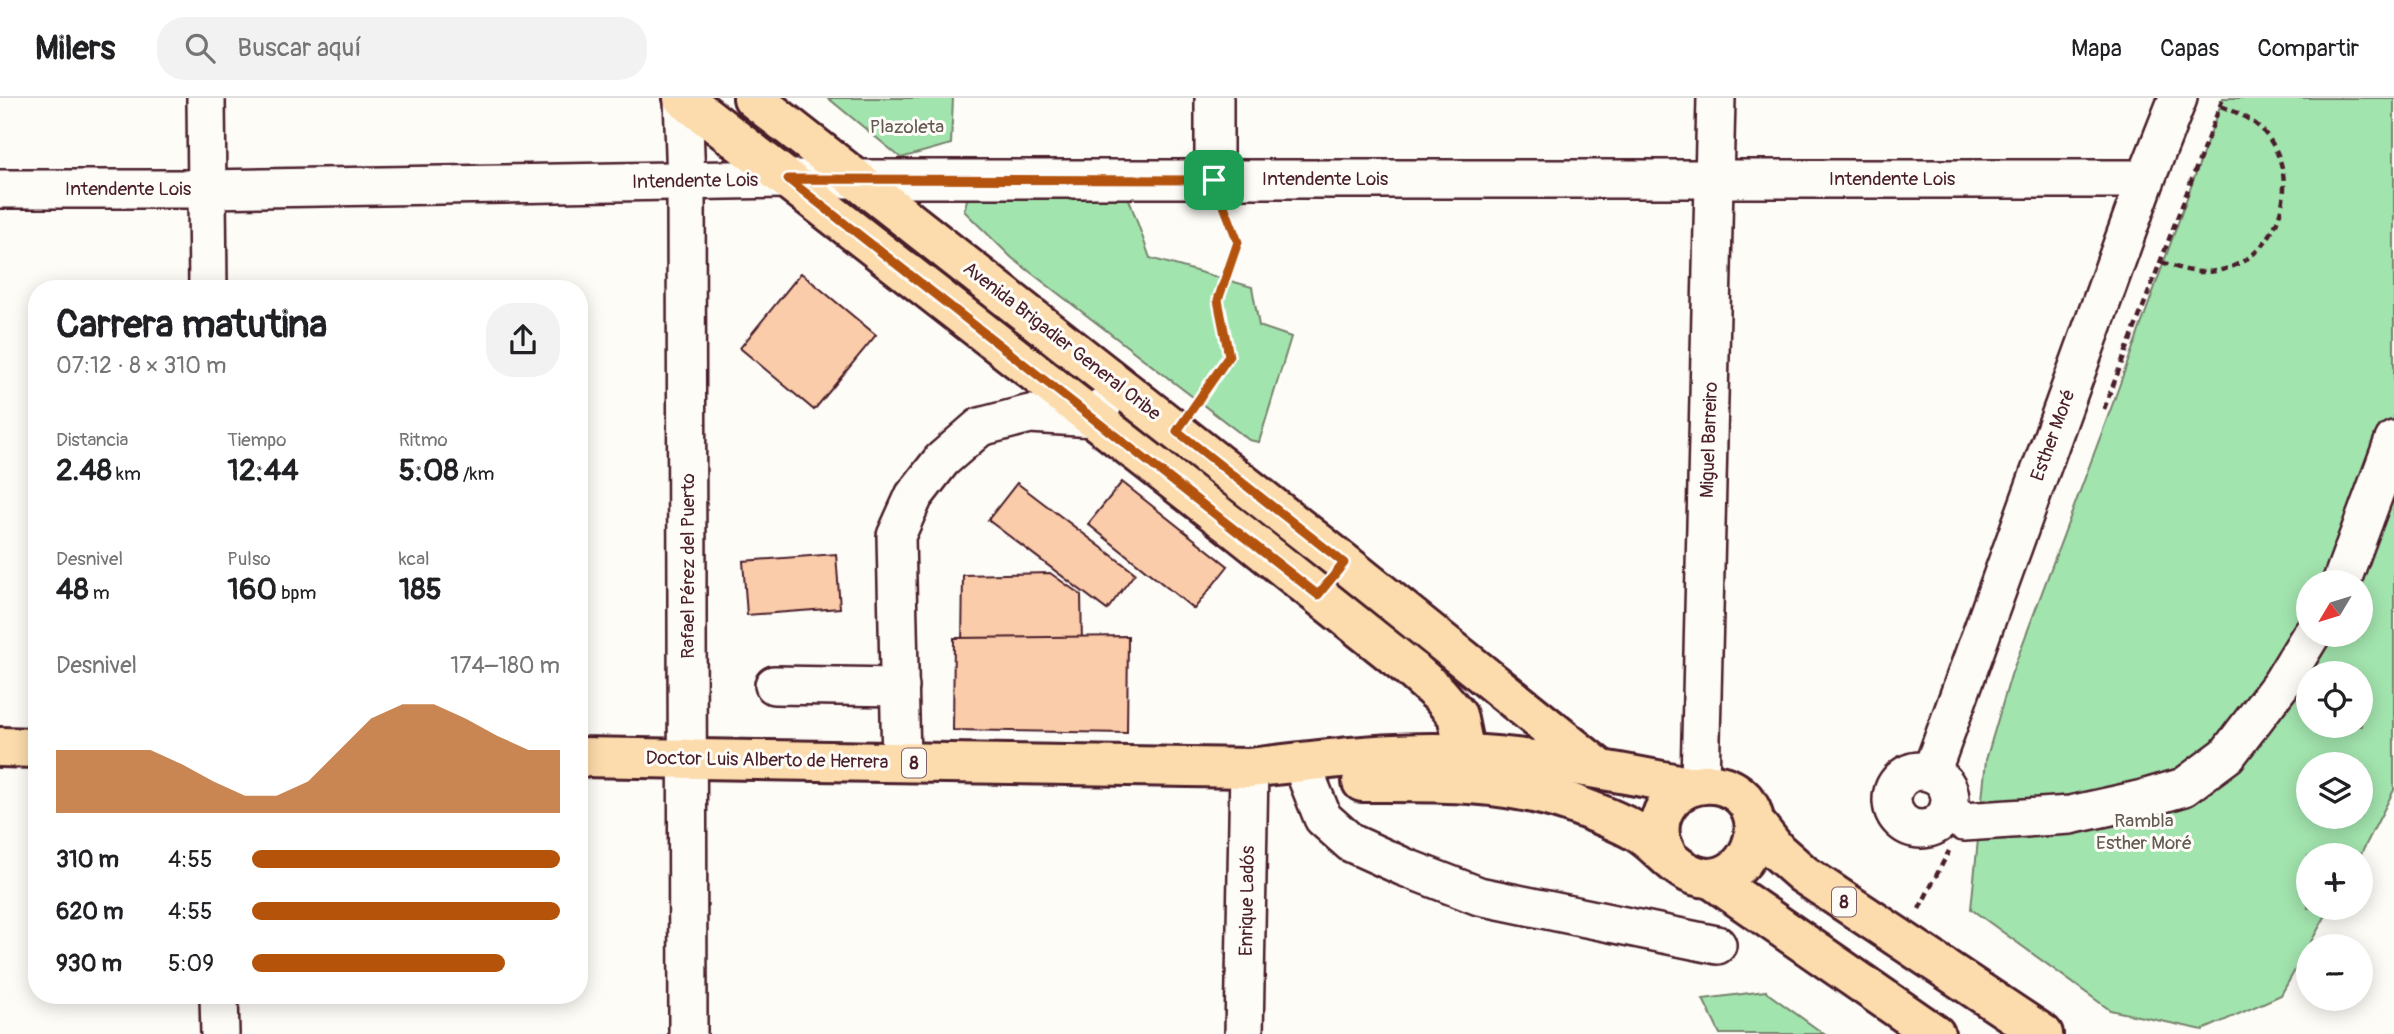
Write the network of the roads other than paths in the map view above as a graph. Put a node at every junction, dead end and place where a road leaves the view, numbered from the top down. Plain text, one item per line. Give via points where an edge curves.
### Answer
1 (206, 98) edge
2 (683, 98) edge
3 (753, 98) edge
4 (1214, 98) edge
5 (1716, 98) edge
6 (2178, 98) edge
7 (788, 179) junction
8 (1716, 179) junction
9 (2146, 179) junction
10 (856, 180) junction
11 (1214, 180) junction
12 (686, 181) junction
13 (0, 189) edge
14 (207, 189) junction
15 (208, 280) edge
16 (1118, 385) junction
17 (1094, 418) junction
18 (2394, 440) edge
19 (1344, 563) junction
20 (2346, 570) edge
21 (1318, 595) junction
22 (2303, 648) edge
23 (774, 685) dead end
24 (900, 687) junction
25 (0, 747) edge
26 (28, 748) edge
27 (588, 757) edge
28 (688, 759) junction
29 (901, 762) junction
30 (1249, 768) junction
31 (1468, 768) junction
32 (1600, 768) junction
33 (1931, 773) junction
34 (1307, 778) junction
35 (1694, 784) junction
36 (1956, 817) junction
37 (1755, 823) junction
38 (1667, 856) junction
39 (1710, 878) junction
40 (1717, 946) dead end
41 (219, 1004) edge
42 (220, 1034) edge
43 (688, 1034) edge
44 (1244, 1034) edge
45 (1935, 1034) edge
46 (2043, 1034) edge

1 - 14 street
2 - 7 main road
2 - 12 street, Rafael Pérez del Puerto
3 - 10 main road, Avenida Brigadier General Oribe
4 - 11 street
5 - 8 street, Miguel Barreiro
6 - 9 street, Esther Moré
7 - 10 street, Intendente Lois
7 - 12 street, Intendente Lois
7 - 17 main road
8 - 9 street, Intendente Lois
8 - 11 street, Intendente Lois
8 - 35 street, Miguel Barreiro
9 - 33 street, Esther Moré
10 - 11 street, Intendente Lois
10 - 16 main road, Avenida Brigadier General Oribe
12 - 14 street, Intendente Lois
12 - 28 street, Rafael Pérez del Puerto
13 - 14 street, Intendente Lois
14 - 15 street
16 - 17 street
16 - 19 main road, Avenida Brigadier General Oribe
17 - 21 main road
17 - 24 street via 1030,414 979,426 942,460 915,496 896,536
18 - 20 street
19 - 21 main road
19 - 32 main road, Avenida Brigadier General Oribe
21 - 31 main road via 1439,694 1457,715
22 - 36 street via 2227,755 2184,787 2070,814
23 - 24 street
24 - 29 street
25 - 26 main road
27 - 28 main road, Doctor Luis Alberto de Herrera / 8
28 - 29 main road, Doctor Luis Alberto de Herrera / 8
28 - 43 street, Rafael Pérez del Puerto
29 - 30 main road, Doctor Luis Alberto de Herrera / 8
30 - 31 main road, Doctor Luis Alberto de Herrera / 8 via 1347,758
30 - 34 main road, Doctor Luis Alberto de Herrera / 8
30 - 44 street, Enrique Ladós
31 - 32 main road, Doctor Luis Alberto de Herrera / 8
31 - 34 main road, Doctor Luis Alberto de Herrera / 8 via 1337,782
31 - 38 main road, Doctor Luis Alberto de Herrera / 8 via 1637,831
32 - 35 main road, Doctor Luis Alberto de Herrera / 8
33 - 36 street via 1948,789
33 - 36 street via 1915,771 1901,778 1893,792 1896,815 1907,826 1923,829
34 - 40 street via 1323,818 1351,844 1404,867 1479,896
35 - 37 main road, 8 via 1724,785 1745,800
35 - 38 main road via 1671,799 1661,816 1660,837
37 - 39 main road via 1754,842 1744,860 1729,873
37 - 46 main road, 8 via 1803,874
38 - 39 main road, 8 via 1686,873
39 - 45 main road, 8
41 - 42 street

